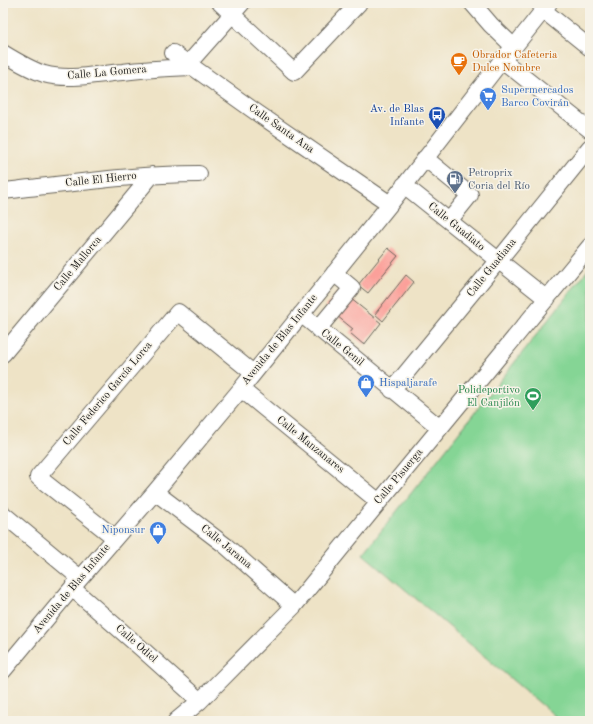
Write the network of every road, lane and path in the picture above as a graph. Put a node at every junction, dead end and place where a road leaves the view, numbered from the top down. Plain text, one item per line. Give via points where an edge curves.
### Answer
1 (359, 3) edge
2 (472, 3) edge
3 (546, 6) edge
4 (231, 7) edge
5 (514, 47) junction
6 (590, 48) edge
7 (3, 52) edge
8 (172, 53) dead end
9 (502, 60) junction
10 (191, 65) junction
11 (590, 130) edge
12 (590, 147) edge
13 (426, 158) junction
14 (199, 174) dead end
15 (152, 175) junction
16 (404, 185) junction
17 (3, 191) edge
18 (390, 204) junction
19 (449, 221) junction
20 (590, 246) edge
21 (498, 261) junction
22 (334, 273) junction
23 (547, 299) junction
24 (301, 314) junction
25 (318, 329) junction
26 (3, 354) edge
27 (254, 373) junction
28 (241, 389) junction
29 (392, 390) junction
30 (440, 428) junction
31 (155, 492) junction
32 (379, 502) junction
33 (3, 514) edge
34 (115, 538) junction
35 (76, 583) junction
36 (294, 606) junction
37 (3, 671) edge
38 (200, 701) junction
39 (176, 721) edge

1 - 4 street via 294,72
2 - 5 street
3 - 5 street, Avenida de Blas Infante
3 - 6 street
4 - 10 street
5 - 9 street, Avenida de Blas Infante
7 - 10 street, Calle La Gomera via 26,67 44,74 63,77
8 - 10 street, Calle Santa Ana
9 - 11 street
9 - 13 street, Avenida de Blas Infante
10 - 18 street, Calle Santa Ana
12 - 21 street, Calle Guadiana
13 - 16 street, Avenida de Blas Infante
13 - 19 street via 470,195
14 - 15 street, Calle El Hierro
15 - 17 street, Calle El Hierro
15 - 26 street, Calle Mallorca
16 - 18 street, Avenida de Blas Infante
16 - 19 street, Calle Guadiato
18 - 22 street, Avenida de Blas Infante
19 - 21 street, Calle Guadiato
20 - 23 street, Calle Pisuerga
21 - 23 street, Calle Guadiato
21 - 29 street, Calle Guadiana
22 - 24 street, Avenida de Blas Infante
22 - 25 street via 352,288
23 - 30 street, Calle Pisuerga
24 - 25 street, Calle Genil
24 - 27 street, Avenida de Blas Infante
25 - 29 street, Calle Genil
27 - 28 street, Avenida de Blas Infante
27 - 34 street, Calle Federico García Lorca via 178,312 38,477
28 - 31 street, Avenida de Blas Infante
28 - 32 street, Calle Manzanares
29 - 30 street, Calle Genil
30 - 32 street, Calle Pisuerga
31 - 34 street, Avenida de Blas Infante
31 - 36 street, Calle Jarama via 226,546
32 - 36 street, Calle Pisuerga
33 - 35 street, Calle Odiel
34 - 35 street, Avenida de Blas Infante
35 - 37 street, Avenida de Blas Infante
35 - 38 street, Calle Odiel via 142,649
36 - 38 street, Calle Pisuerga
38 - 39 street, Calle Pisuerga

